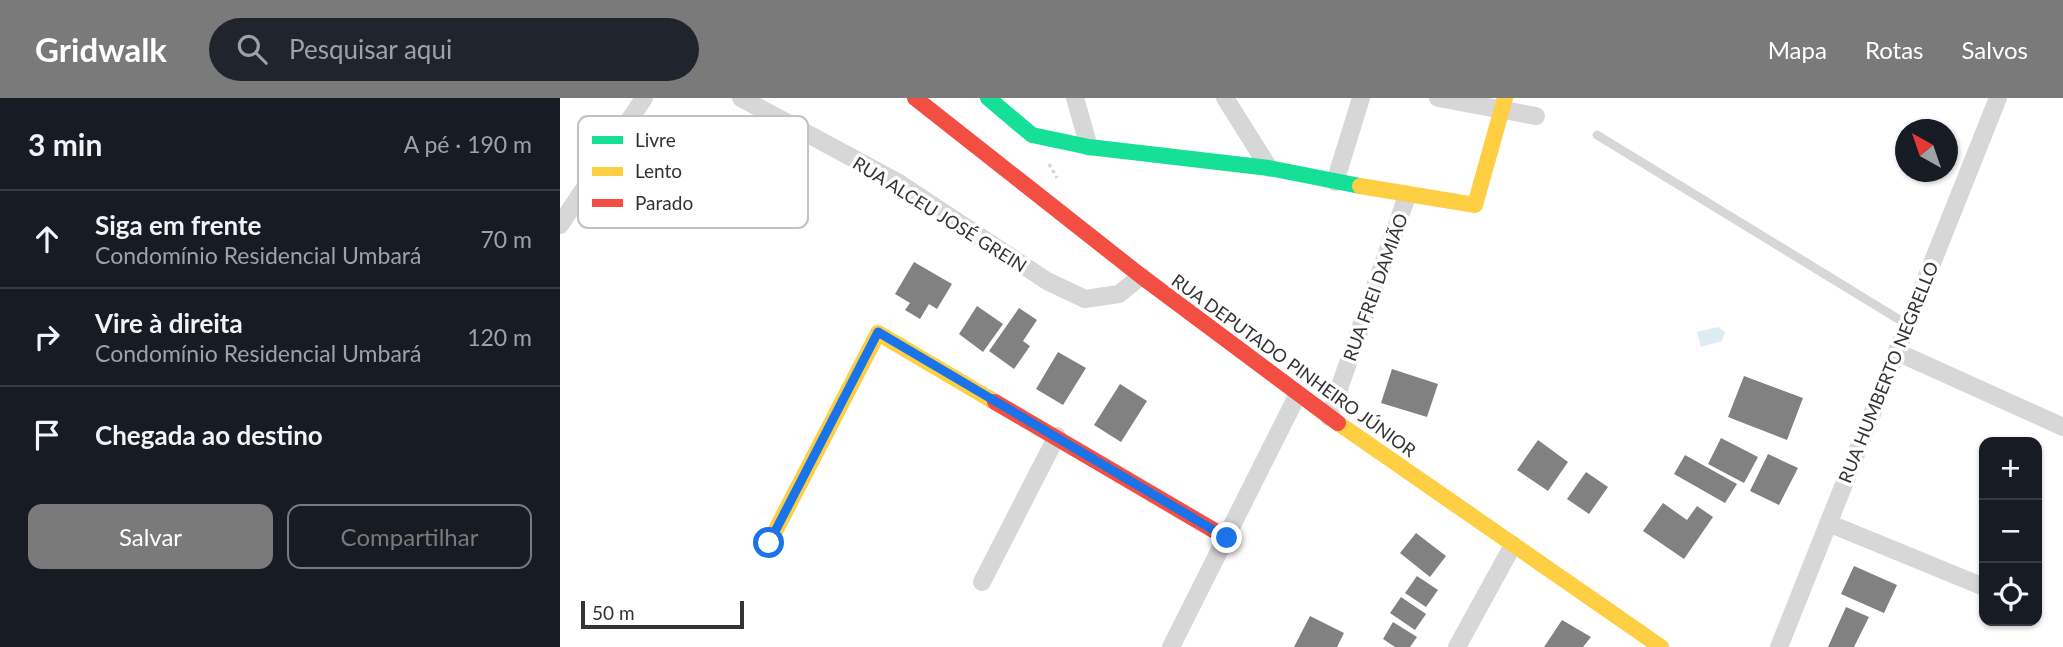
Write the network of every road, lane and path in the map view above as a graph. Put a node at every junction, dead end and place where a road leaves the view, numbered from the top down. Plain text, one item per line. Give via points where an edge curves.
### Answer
1 (644, 98) edge
2 (741, 98) edge
3 (915, 98) edge
4 (988, 98) edge
5 (1075, 98) edge
6 (1226, 98) edge
7 (1362, 98) edge
8 (1438, 98) edge
9 (1998, 98) edge
10 (1503, 104) edge
11 (632, 116) edge
12 (774, 116) edge
13 (1536, 116) dead end
14 (808, 134) edge
15 (1597, 135) dead end
16 (1089, 146) junction
17 (1269, 169) junction
18 (1335, 182) junction
19 (1407, 196) junction
20 (578, 198) edge
21 (560, 225) edge
22 (1141, 276) junction
23 (1908, 325) junction
24 (1897, 352) junction
25 (1298, 394) junction
26 (1329, 416) junction
27 (2063, 427) edge
28 (1057, 436) junction
29 (1828, 523) junction
30 (1227, 538) junction
31 (769, 543) dead end
32 (1513, 545) junction
33 (982, 582) dead end
34 (1979, 585) edge
35 (1171, 647) edge
36 (1458, 647) edge
37 (1661, 647) edge
38 (1779, 647) edge

1 - 11 street
2 - 12 street, RUA ALCEU JOSÉ GREIN
3 - 22 street, RUA DEPUTADO PINHEIRO JÚNIOR
4 - 16 street via 1032,135
5 - 16 street
6 - 17 street
7 - 18 street
8 - 10 street
9 - 23 street, RUA HUMBERTO NEGRELLO
10 - 13 street
10 - 19 street via 1475,205
14 - 22 street, RUA ALCEU JOSÉ GREIN via 899,183 1047,281 1085,299 1119,294
15 - 23 lane
16 - 17 street
17 - 18 street
18 - 19 street
19 - 26 street, RUA FREI DAMIÃO
20 - 21 street
22 - 25 street, RUA DEPUTADO PINHEIRO JÚNIOR
23 - 24 street, RUA HUMBERTO NEGRELLO
24 - 27 street
24 - 29 street, RUA HUMBERTO NEGRELLO
25 - 26 street, RUA DEPUTADO PINHEIRO JÚNIOR
25 - 30 street
26 - 32 street, RUA DEPUTADO PINHEIRO JÚNIOR
28 - 30 street
28 - 31 street via 878,332
28 - 33 street
29 - 34 street
29 - 38 street, RUA HUMBERTO NEGRELLO
30 - 35 street
32 - 36 street
32 - 37 street, RUA DEPUTADO PINHEIRO JÚNIOR

